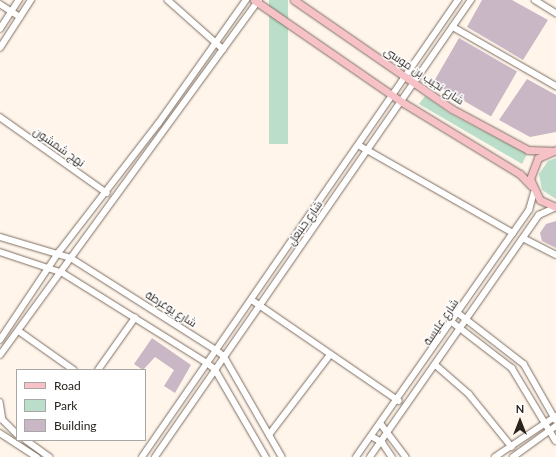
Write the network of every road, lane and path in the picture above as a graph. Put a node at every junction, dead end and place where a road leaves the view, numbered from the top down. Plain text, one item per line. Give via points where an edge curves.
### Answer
1 (19, 0) edge
2 (31, 0) edge
3 (168, 0) edge
4 (246, 0) edge
5 (294, 0) edge
6 (458, 0) edge
7 (471, 0) edge
8 (535, 0) edge
9 (257, 1) edge
10 (0, 4) edge
11 (11, 11) junction
12 (556, 13) edge
13 (20, 17) junction
14 (2, 21) edge
15 (453, 27) junction
16 (12, 28) junction
17 (0, 29) edge
18 (216, 43) junction
19 (0, 48) edge
20 (223, 49) junction
21 (406, 78) junction
22 (416, 84) junction
23 (556, 86) edge
24 (394, 97) junction
25 (402, 102) junction
26 (0, 117) edge
27 (360, 146) junction
28 (368, 150) junction
29 (553, 150) edge
30 (533, 189) junction
31 (107, 193) junction
32 (556, 207) edge
33 (513, 233) junction
34 (0, 237) edge
35 (523, 238) junction
36 (0, 252) edge
37 (59, 252) junction
38 (556, 254) edge
39 (71, 258) junction
40 (50, 267) junction
41 (63, 273) junction
42 (252, 300) junction
43 (259, 306) junction
44 (458, 314) junction
45 (135, 318) junction
46 (452, 322) junction
47 (468, 322) junction
48 (462, 329) junction
49 (19, 331) junction
50 (0, 340) edge
51 (216, 350) junction
52 (0, 355) edge
53 (330, 355) junction
54 (224, 356) junction
55 (207, 363) junction
56 (437, 366) junction
57 (72, 369) edge
58 (99, 369) edge
59 (215, 369) junction
60 (399, 401) junction
61 (0, 402) edge
62 (555, 417) edge
63 (2, 422) edge
64 (381, 424) junction
65 (547, 425) junction
66 (556, 426) edge
67 (9, 427) junction
68 (551, 432) junction
69 (16, 433) edge
70 (390, 433) junction
71 (1, 435) edge
72 (269, 435) junction
73 (371, 436) junction
74 (27, 441) edge
75 (556, 441) edge
76 (382, 442) junction
77 (512, 447) junction
78 (37, 457) edge
79 (49, 457) edge
80 (142, 457) edge
81 (155, 457) edge
82 (266, 457) edge
83 (282, 457) edge
84 (356, 457) edge
85 (370, 457) edge
86 (392, 457) edge
87 (406, 457) edge
88 (495, 457) edge
89 (513, 457) edge

1 - 11 street
2 - 13 street
3 - 18 street
4 - 18 street
5 - 21 main road, شارع نجيب بن موسى
6 - 21 street, شارع حنبعل
7 - 15 street, شارع حنبعل
8 - 12 street
9 - 20 street
9 - 24 main road
10 - 11 street
11 - 13 street
11 - 14 street
13 - 16 street
14 - 16 street
14 - 17 street
15 - 22 street, شارع حنبعل
15 - 23 street
16 - 19 street
18 - 20 street
18 - 31 street
20 - 39 street
21 - 22 main road, شارع نجيب بن موسى
21 - 24 street, شارع حنبعل
22 - 25 street, شارع حنبعل
22 - 29 main road, شارع نجيب بن موسى via 452,109 528,150
24 - 25 main road
24 - 27 street, شارع حنبعل
25 - 28 street, شارع حنبعل
25 - 30 main road via 520,174
26 - 31 street, نهج شمشون
27 - 28 street
27 - 42 street, شارع حنبعل
28 - 33 street
28 - 43 street, شارع حنبعل
29 - 30 main road via 534,164
30 - 32 main road
30 - 33 street, شارع عليسة via 529,210
31 - 37 street
32 - 35 street, شارع عليسة via 539,215
33 - 44 street, شارع عليسة
34 - 37 street, شارع يوغرطة
35 - 38 street
35 - 47 street, شارع عليسة
36 - 40 street
37 - 39 street, شارع يوغرطة
37 - 40 street
39 - 41 street
39 - 51 street, شارع يوغرطة
40 - 41 street
40 - 50 street
41 - 45 street
41 - 49 street
42 - 43 street
42 - 51 street, شارع حنبعل
43 - 53 street
43 - 54 street, شارع حنبعل
44 - 46 street, شارع عليسة
44 - 47 street
45 - 55 street
45 - 58 street
46 - 48 street
46 - 60 street, شارع عليسة
47 - 48 street, شارع عليسة
47 - 62 street via 524,364
48 - 56 street, شارع عليسة
48 - 65 street via 512,368
49 - 52 street
49 - 57 street
51 - 54 street, شارع يوغرطة
51 - 55 street, شارع حنبعل
53 - 60 street
53 - 72 street
54 - 59 street, شارع حنبعل
54 - 72 street, شارع يوغرطة
55 - 59 street
55 - 80 street, شارع حنبعل
56 - 70 street, شارع عليسة
56 - 77 street via 469,394
59 - 81 street, شارع حنبعل
59 - 82 street
60 - 64 street, شارع عليسة
61 - 63 street
62 - 65 street
63 - 67 street
64 - 70 street
64 - 73 street, شارع عليسة
65 - 68 street
65 - 77 street
66 - 68 street
67 - 69 street
67 - 71 street
68 - 75 street
68 - 89 street
70 - 76 street, شارع عليسة
70 - 87 street
71 - 78 street
72 - 83 street, شارع يوغرطة
73 - 76 street
73 - 84 street, شارع عليسة
74 - 79 street
76 - 85 street, شارع عليسة
76 - 86 street
77 - 88 street

